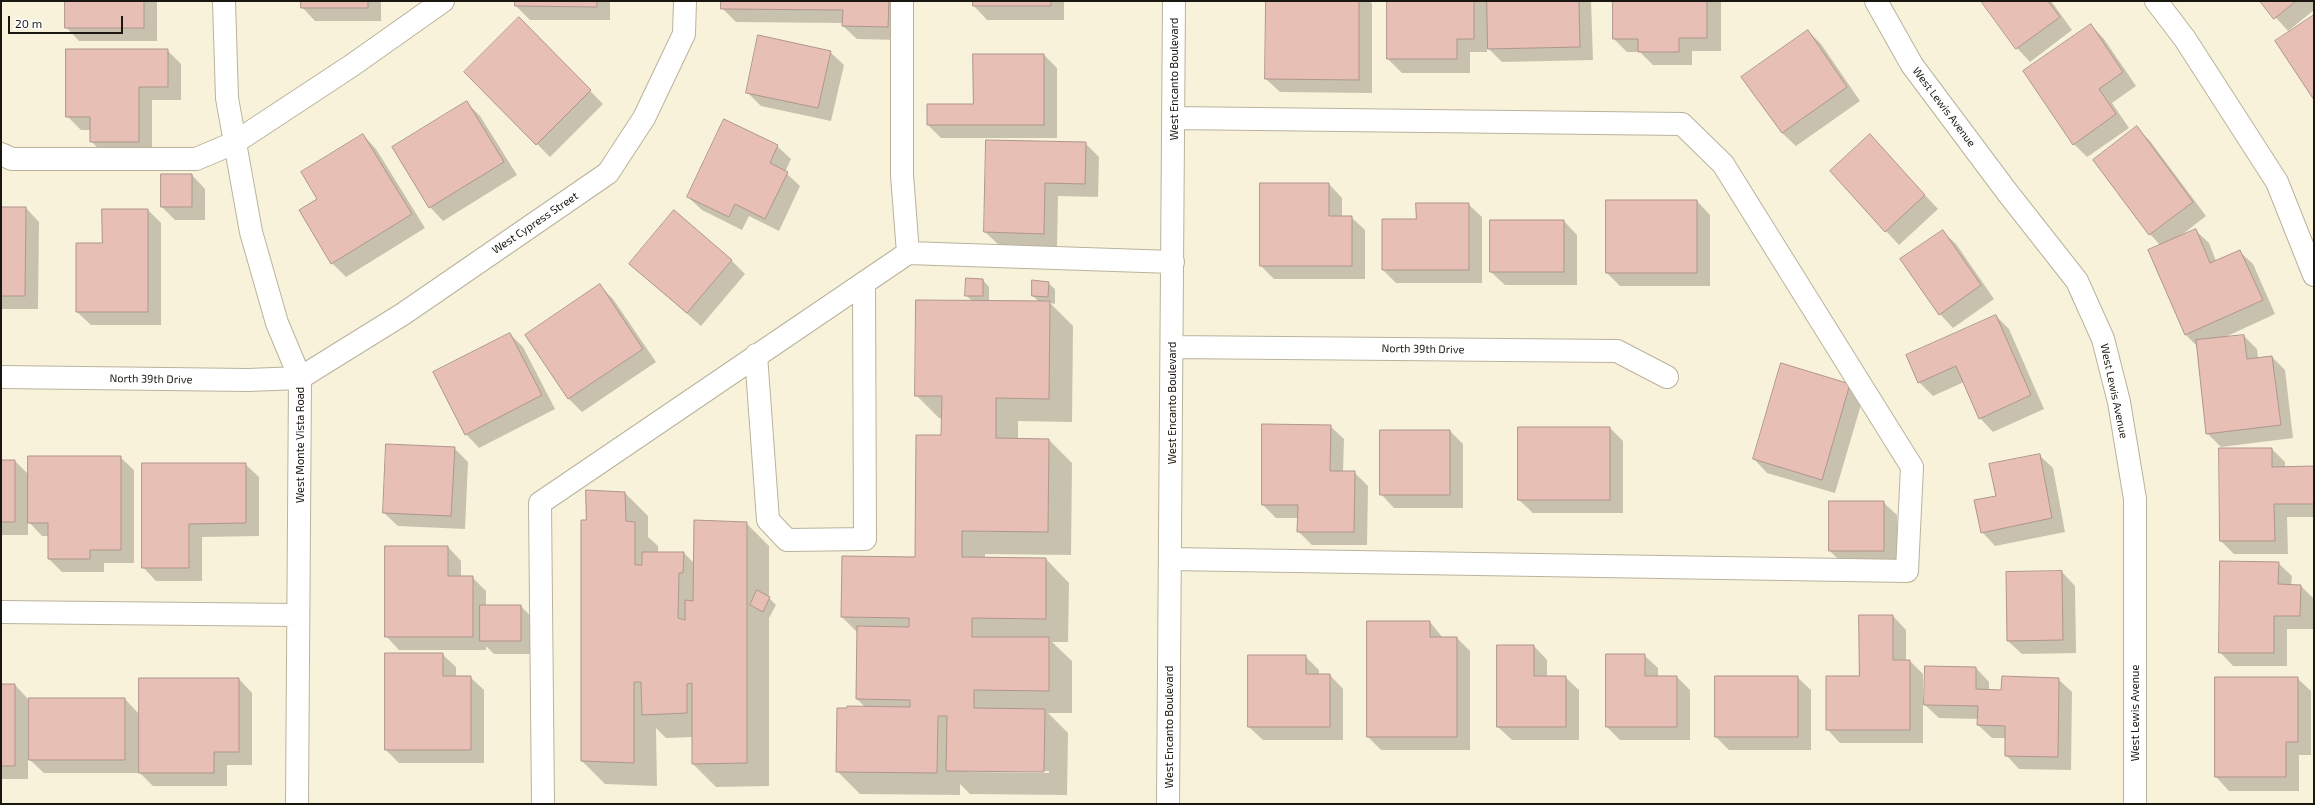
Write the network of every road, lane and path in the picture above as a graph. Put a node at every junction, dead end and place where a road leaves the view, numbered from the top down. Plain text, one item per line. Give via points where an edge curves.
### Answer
1 (224, 1) edge
2 (443, 1) edge
3 (685, 1) edge
4 (902, 1) edge
5 (1174, 1) edge
6 (1876, 1) edge
7 (2156, 1) edge
8 (1173, 118) junction
9 (234, 143) junction
10 (1, 154) edge
11 (908, 253) junction
12 (1173, 262) junction
13 (2314, 275) edge
14 (864, 283) junction
15 (1172, 347) junction
16 (756, 355) junction
17 (1, 377) edge
18 (1667, 377) dead end
19 (300, 378) junction
20 (1171, 559) junction
21 (1, 612) edge
22 (298, 615) junction
23 (297, 804) edge
24 (543, 804) edge
25 (1168, 804) edge
26 (2135, 804) edge

1 - 9 street, West Monte Vista Road via 227,98
2 - 9 street
3 - 19 street, West Cypress Street via 684,34 644,118 608,173 403,314
4 - 11 street via 902,175
5 - 8 street, West Encanto Boulevard
6 - 26 street, West Lewis Avenue via 1912,65 2077,281 2103,339 2119,402 2135,498
7 - 13 street via 2185,39 2277,182
8 - 12 street, West Encanto Boulevard
8 - 20 street via 1682,124 1723,164 1912,467 1908,571
9 - 10 street via 196,159 12,158
9 - 19 street, West Monte Vista Road via 254,240 277,323
11 - 12 street
11 - 14 street
12 - 15 street, West Encanto Boulevard
14 - 16 street
14 - 16 street via 866,539 787,540 768,520
15 - 18 street, North 39th Drive via 1617,351
15 - 20 street, West Encanto Boulevard
16 - 24 street via 540,503
17 - 19 street, North 39th Drive via 248,380
19 - 22 street, West Monte Vista Road
20 - 25 street, West Encanto Boulevard
21 - 22 street
22 - 23 street, West Monte Vista Road

